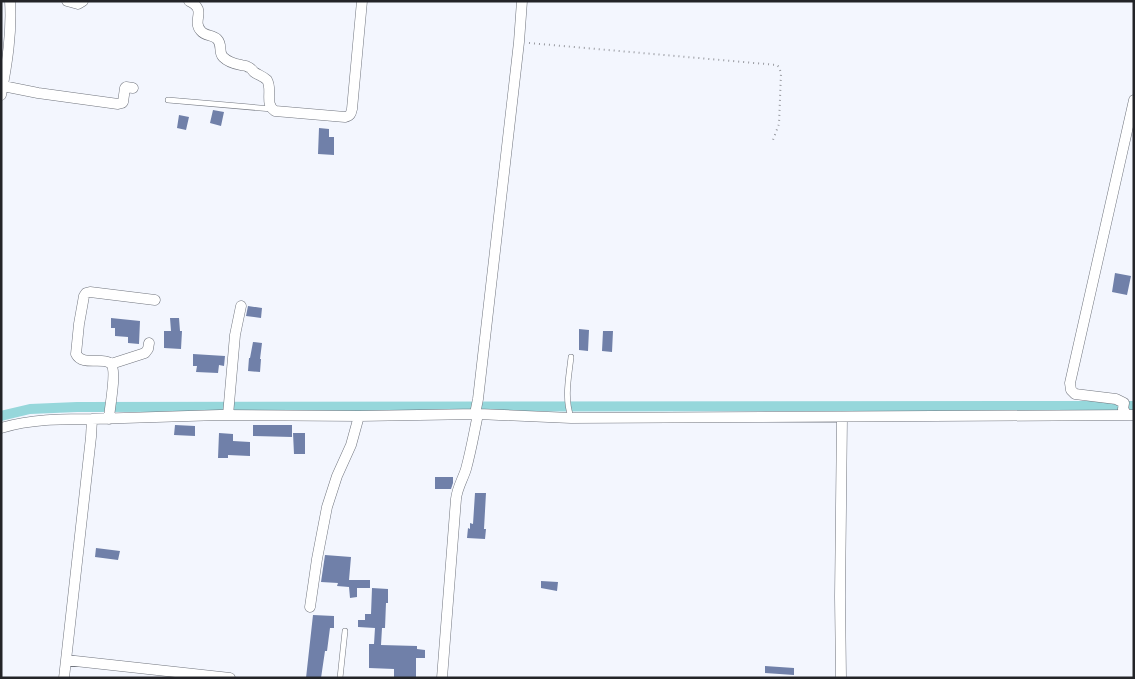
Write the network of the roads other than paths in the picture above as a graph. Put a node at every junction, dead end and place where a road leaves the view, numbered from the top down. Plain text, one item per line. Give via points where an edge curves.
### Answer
1 (10, 1) edge
2 (68, 1) edge
3 (84, 1) edge
4 (189, 1) edge
5 (362, 1) edge
6 (522, 1) edge
7 (133, 88) dead end
8 (2, 90) edge
9 (168, 100) dead end
10 (1134, 100) edge
11 (272, 109) junction
12 (156, 300) dead end
13 (241, 306) dead end
14 (149, 343) dead end
15 (571, 357) dead end
16 (111, 364) junction
17 (228, 409) junction
18 (1127, 410) edge
19 (476, 414) junction
20 (570, 415) junction
21 (359, 416) junction
22 (109, 417) junction
23 (842, 417) junction
24 (92, 419) junction
25 (1, 428) edge
26 (310, 607) dead end
27 (345, 631) dead end
28 (66, 660) junction
29 (64, 678) edge
30 (230, 678) edge
31 (340, 678) edge
32 (442, 678) edge
33 (841, 678) edge

1 - 8 street via 10,38
2 - 3 street via 78,4
4 - 11 street via 198,8 199,29 218,40 224,58 249,67 267,80
5 - 11 street via 352,114 344,117
6 - 19 street
7 - 8 street via 125,88 123,102 118,104
9 - 11 lane
10 - 18 street via 1070,383 1075,394 1116,399
12 - 16 street via 90,292 85,295 77,357
13 - 17 street
14 - 16 street via 145,352
15 - 20 lane via 567,404
16 - 22 street
17 - 21 street
17 - 22 street
18 - 23 street
19 - 20 street
19 - 21 street
19 - 32 street via 468,459 456,499
20 - 23 street
21 - 26 street via 327,507
22 - 24 street
23 - 33 street
24 - 25 street via 33,421
24 - 28 street
27 - 31 lane
28 - 29 street
28 - 30 street

